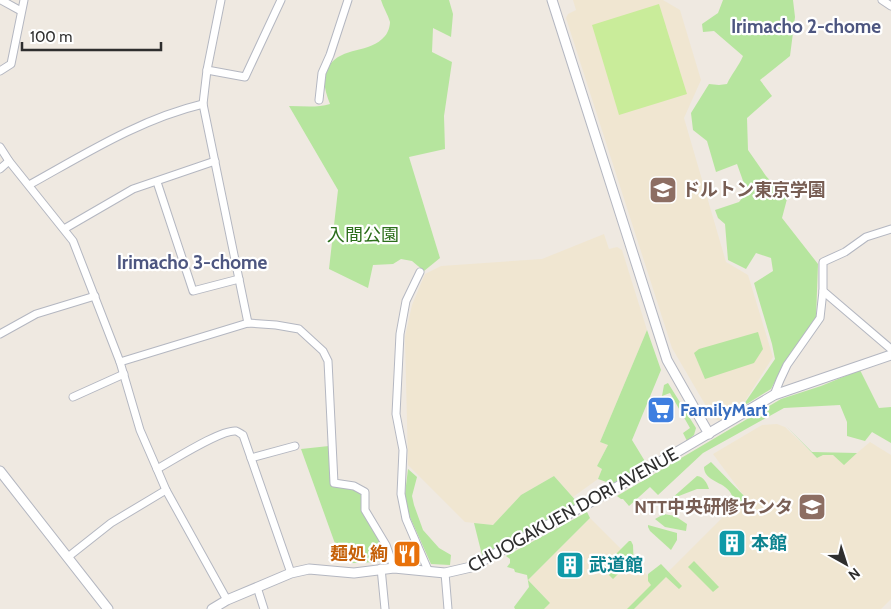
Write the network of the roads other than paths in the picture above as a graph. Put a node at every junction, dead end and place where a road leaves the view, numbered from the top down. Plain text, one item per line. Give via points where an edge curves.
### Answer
1 (1, 0) edge
2 (24, 0) edge
3 (221, 0) edge
4 (281, 0) edge
5 (348, 0) edge
6 (552, 0) edge
7 (882, 0) edge
8 (891, 6) edge
9 (22, 11) junction
10 (207, 70) junction
11 (0, 71) edge
12 (318, 100) dead end
13 (203, 104) junction
14 (0, 147) edge
15 (9, 161) junction
16 (215, 161) junction
17 (0, 169) edge
18 (157, 182) junction
19 (29, 185) junction
20 (64, 229) junction
21 (891, 229) edge
22 (420, 272) dead end
23 (239, 280) junction
24 (823, 291) junction
25 (95, 296) junction
26 (248, 323) junction
27 (0, 334) edge
28 (891, 349) edge
29 (891, 355) edge
30 (120, 362) junction
31 (124, 374) junction
32 (774, 395) junction
33 (73, 397) dead end
34 (709, 434) junction
35 (295, 446) dead end
36 (251, 458) junction
37 (157, 469) junction
38 (0, 471) edge
39 (166, 490) junction
40 (68, 557) junction
41 (382, 568) junction
42 (394, 568) junction
43 (428, 570) junction
44 (291, 573) junction
45 (446, 573) junction
46 (257, 587) junction
47 (227, 600) junction
48 (108, 609) edge
49 (212, 609) edge
50 (264, 609) edge
51 (385, 609) edge
52 (448, 609) edge

1 - 9 street
2 - 9 street
3 - 10 street
4 - 10 street via 245,77
5 - 12 street via 322,73
6 - 34 street via 667,360
7 - 8 street
9 - 11 street via 11,64
10 - 13 street
13 - 16 street
13 - 19 street via 182,109 116,136
14 - 15 street
15 - 17 street
15 - 19 street
16 - 18 street
16 - 23 street
18 - 20 street via 133,189
18 - 23 street via 193,291
19 - 20 street
20 - 25 street via 73,242
21 - 24 street via 866,237 845,252 822,262
22 - 43 street via 406,301 400,334 396,414 403,450 401,494 406,519
23 - 26 street
24 - 28 street
24 - 32 street via 820,318 787,365
25 - 27 street via 36,314
25 - 30 street
26 - 30 street
26 - 42 street via 299,329 323,351 328,361 334,483 354,486 365,492 365,510 386,545
29 - 32 street, CHUOGAKUEN DORI AVENUE
30 - 31 street
31 - 33 street
31 - 37 street via 140,430
32 - 34 street, CHUOGAKUEN DORI AVENUE
34 - 45 street, CHUOGAKUEN DORI AVENUE via 480,563
35 - 36 street
36 - 37 street via 243,435 235,431 213,438
36 - 44 street
37 - 39 street
38 - 40 street
39 - 40 street via 110,523
39 - 47 street
40 - 48 street
41 - 42 street, CHUOGAKUEN DORI AVENUE
41 - 44 street, CHUOGAKUEN DORI AVENUE via 354,573 309,570
41 - 51 street
42 - 43 street, CHUOGAKUEN DORI AVENUE
43 - 45 street, CHUOGAKUEN DORI AVENUE
44 - 46 street, CHUOGAKUEN DORI AVENUE
45 - 52 street
46 - 47 street, CHUOGAKUEN DORI AVENUE
46 - 50 street
47 - 49 street, CHUOGAKUEN DORI AVENUE

